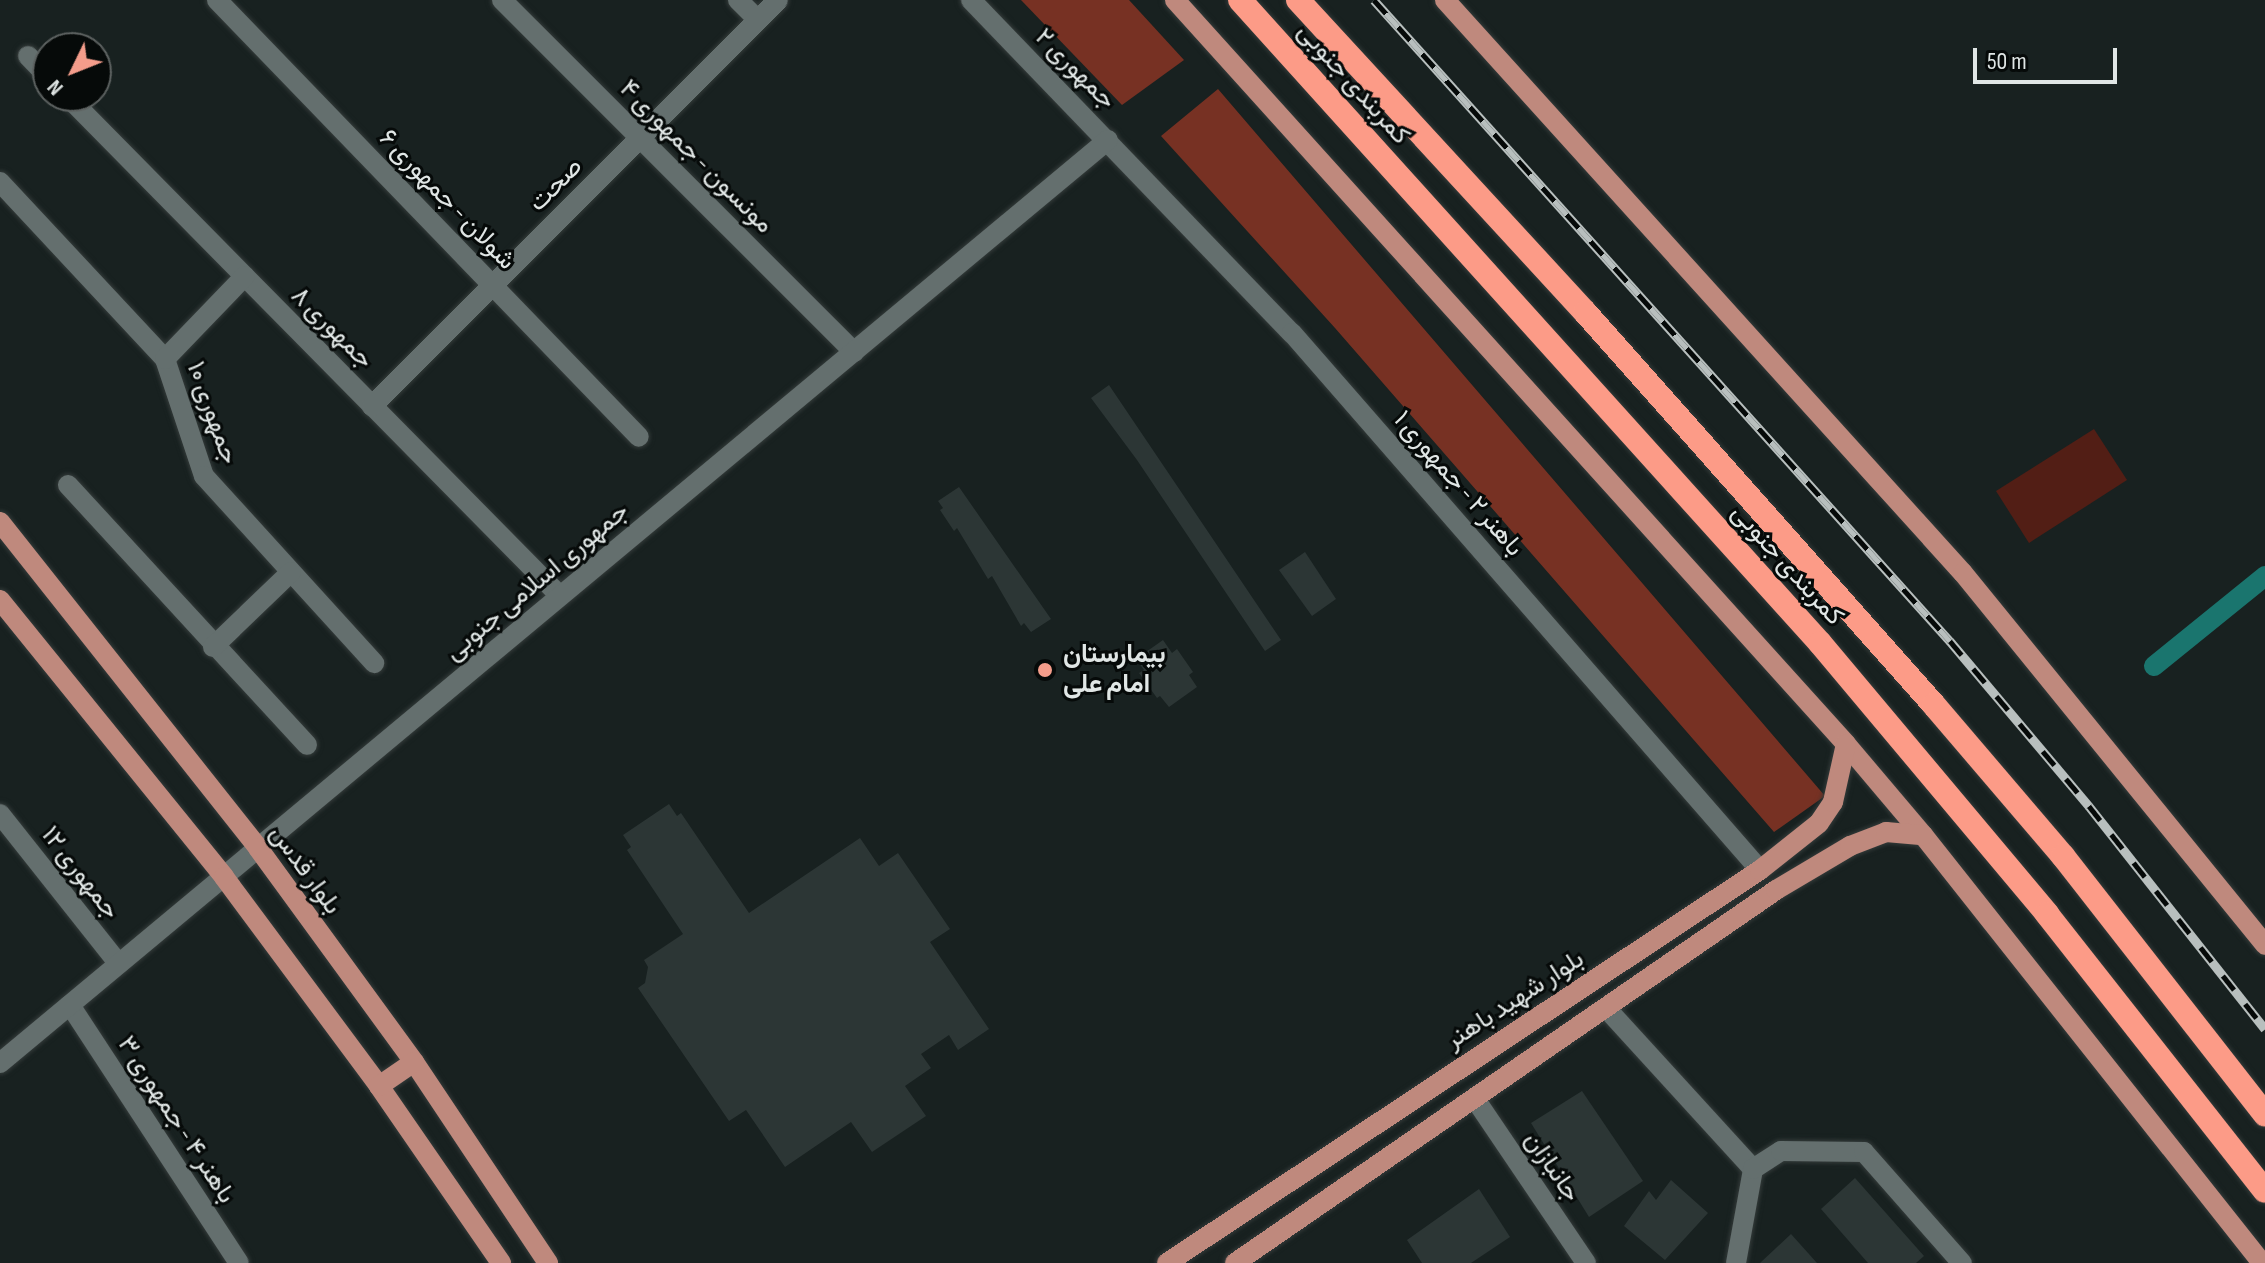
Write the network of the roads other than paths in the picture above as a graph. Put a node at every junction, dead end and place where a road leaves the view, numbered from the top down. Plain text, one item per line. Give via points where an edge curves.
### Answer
1 (217, 0) edge
2 (502, 0) edge
3 (738, 0) edge
4 (778, 0) edge
5 (971, 0) edge
6 (1175, 0) edge
7 (1240, 0) edge
8 (1298, 0) edge
9 (1445, 0) edge
10 (758, 20) junction
11 (28, 56) dead end
12 (32, 60) edge
13 (83, 112) edge
14 (640, 138) junction
15 (1108, 140) junction
16 (0, 182) edge
17 (245, 276) junction
18 (493, 285) junction
19 (854, 352) junction
20 (165, 359) junction
21 (372, 406) junction
22 (639, 437) dead end
23 (68, 485) dead end
24 (0, 522) edge
25 (291, 572) junction
26 (560, 596) junction
27 (0, 600) edge
28 (213, 647) junction
29 (374, 663) dead end
30 (1846, 744) junction
31 (307, 745) dead end
32 (0, 814) edge
33 (1923, 835) junction
34 (258, 848) junction
35 (1760, 870) junction
36 (224, 877) junction
37 (1776, 890) junction
38 (2265, 945) edge
39 (119, 964) junction
40 (70, 1005) junction
41 (1606, 1008) junction
42 (3, 1054) edge
43 (414, 1062) junction
44 (379, 1086) junction
45 (1475, 1099) junction
46 (2265, 1115) edge
47 (1753, 1169) junction
48 (2265, 1191) edge
49 (239, 1263) edge
50 (501, 1263) edge
51 (548, 1263) edge
52 (1167, 1263) edge
53 (1235, 1263) edge
54 (1586, 1263) edge
55 (1736, 1263) edge
56 (1962, 1263) edge
57 (2262, 1263) edge

1 - 18 street, شولان - جمهوری ۶
2 - 14 street, مونسون - جمهوری ۴
3 - 10 street
4 - 10 street, صحت
5 - 15 street, جمهوری ۲
6 - 30 main road
7 - 48 highway, کمربندی جنوبی via 1820,643 2047,914
8 - 46 highway, کمربندی جنوبی via 1585,312 1934,705 2063,856
9 - 38 main road via 1963,573
10 - 14 street, صحت
11 - 12 street
13 - 17 street, جمهوری ۸
14 - 18 street, صحت
14 - 19 street, مونسون - جمهوری ۴
15 - 19 street, جمهوری اسلامی جنوبی
15 - 35 street, باهنر ۲ - جمهوری ۱ via 1292,333
16 - 20 street, جمهوری ۱۰
17 - 20 street
17 - 21 street, جمهوری ۸
18 - 21 street, صحت
18 - 22 street, شولان - جمهوری ۶
19 - 26 street, جمهوری اسلامی جنوبی
20 - 25 street, جمهوری ۱۰ via 204,476
21 - 26 street, جمهوری ۸
23 - 28 street
24 - 34 main road, بلوار قدس
25 - 28 street
25 - 29 street, جمهوری ۱۰
26 - 34 street, جمهوری اسلامی جنوبی
27 - 36 main road
28 - 31 street
30 - 33 main road
30 - 35 main road, بلوار شهید باهنر via 1833,802 1819,823
32 - 39 street, جمهوری ۱۲
33 - 37 main road via 1886,832 1850,846
33 - 57 main road
34 - 36 street, جمهوری اسلامی جنوبی
34 - 43 main road, بلوار قدس
35 - 37 main road
35 - 52 main road, بلوار شهید باهنر
36 - 39 street, جمهوری اسلامی جنوبی
36 - 44 main road
37 - 41 main road
39 - 40 street, جمهوری اسلامی جنوبی
40 - 42 street, جمهوری اسلامی جنوبی
40 - 49 street, باهنر ۴ - جمهوری ۳
41 - 45 main road
41 - 47 street
43 - 44 main road
43 - 51 main road, بلوار قدس
44 - 50 main road
45 - 53 main road
45 - 54 street, جانبازان
47 - 55 street
47 - 56 street via 1781,1151 1864,1152

